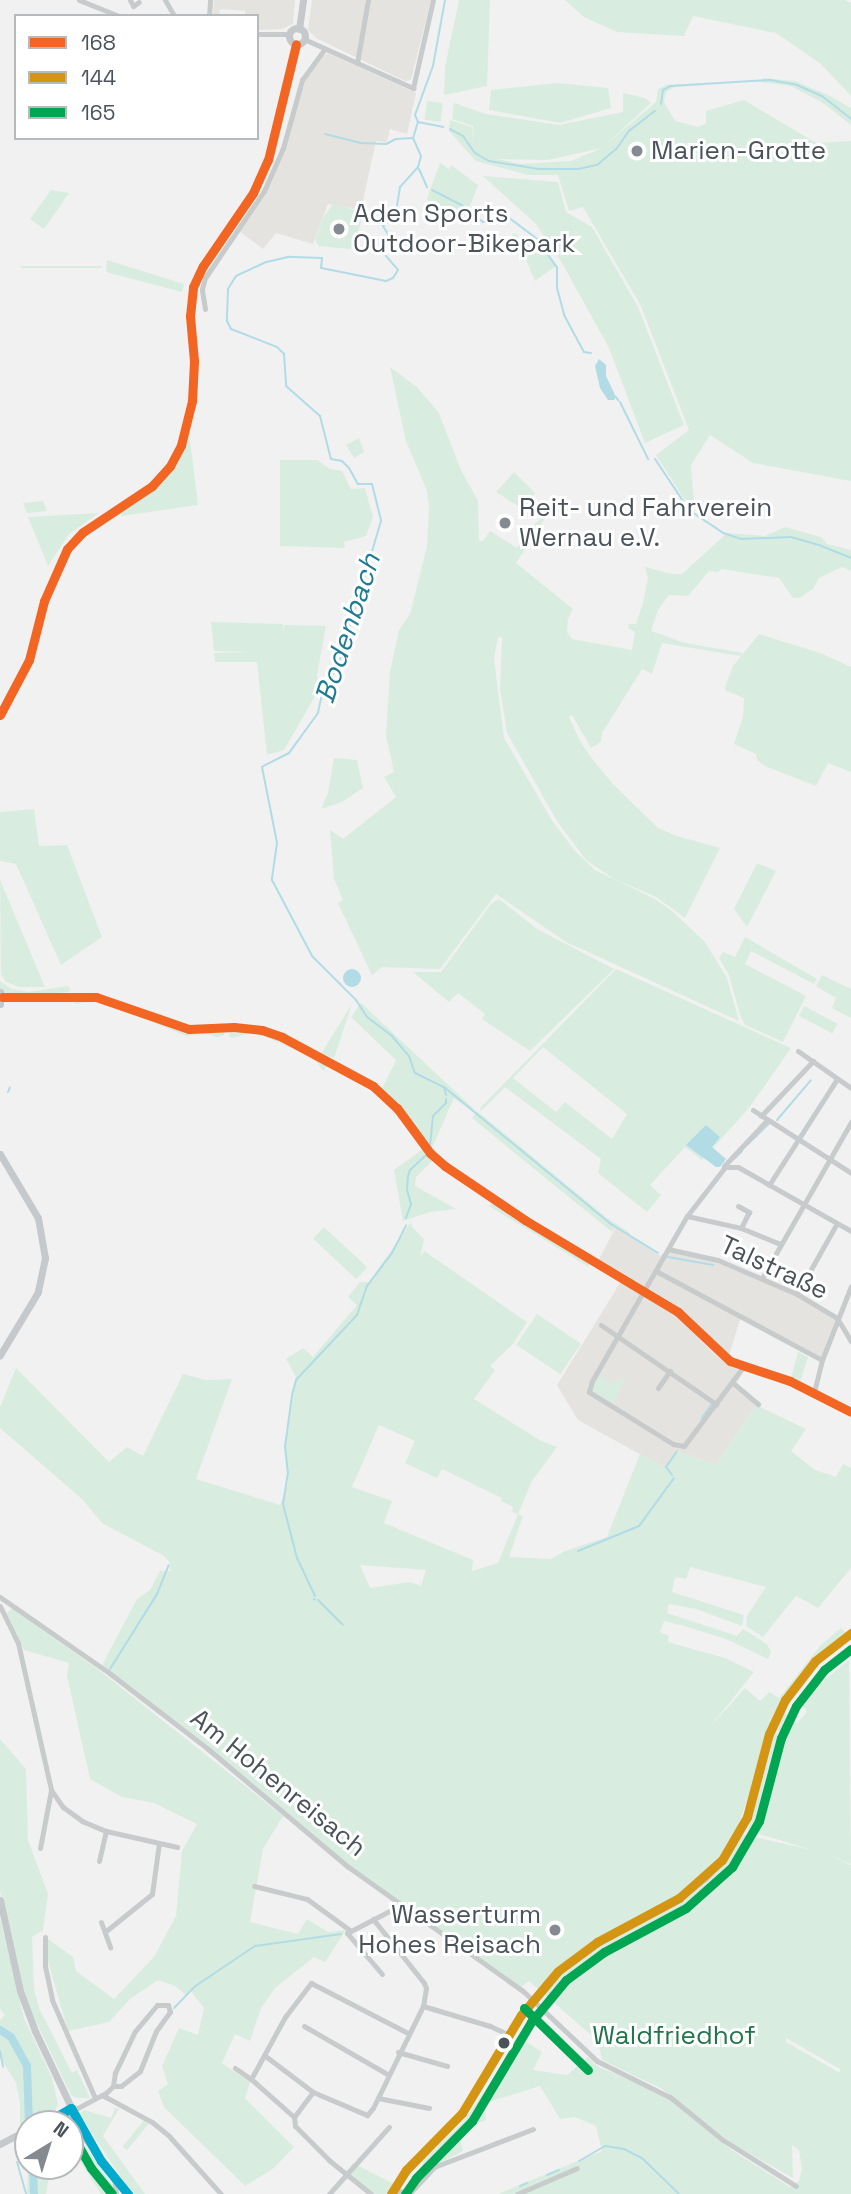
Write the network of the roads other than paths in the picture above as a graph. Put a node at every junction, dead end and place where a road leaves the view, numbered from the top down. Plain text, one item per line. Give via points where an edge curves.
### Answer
1 (79, 0) edge
2 (131, 0) edge
3 (166, 0) edge
4 (303, 0) edge
5 (368, 0) edge
6 (433, 0) edge
7 (141, 1) edge
8 (114, 14) edge
9 (173, 14) dead end
10 (299, 29) junction
11 (259, 34) edge
12 (289, 34) junction
13 (304, 39) junction
14 (296, 44) junction
15 (325, 48) junction
16 (357, 63) junction
17 (205, 309) dead end
18 (1, 712) edge
19 (1, 998) edge
20 (799, 1051) dead end
21 (813, 1061) junction
22 (837, 1079) junction
23 (851, 1088) edge
24 (753, 1110) dead end
25 (764, 1118) junction
26 (851, 1122) edge
27 (799, 1140) junction
28 (0, 1154) edge
29 (828, 1157) junction
30 (718, 1172) junction
31 (851, 1172) edge
32 (769, 1185) junction
33 (805, 1204) junction
34 (738, 1206) dead end
35 (687, 1216) junction
36 (836, 1223) junction
37 (741, 1228) junction
38 (851, 1231) edge
39 (780, 1244) junction
40 (668, 1249) junction
41 (656, 1271) junction
42 (762, 1278) junction
43 (851, 1286) edge
44 (645, 1291) junction
45 (797, 1294) junction
46 (837, 1318) junction
47 (601, 1325) dead end
48 (618, 1335) junction
49 (851, 1341) edge
50 (0, 1355) edge
51 (822, 1360) junction
52 (743, 1367) junction
53 (670, 1371) junction
54 (733, 1383) junction
55 (658, 1388) dead end
56 (814, 1392) junction
57 (716, 1404) junction
58 (758, 1404) dead end
59 (851, 1412) edge
60 (0, 1597) edge
61 (0, 1606) edge
62 (850, 1632) edge
63 (51, 1790) junction
64 (106, 1831) junction
65 (159, 1843) junction
66 (177, 1847) dead end
67 (40, 1848) dead end
68 (99, 1861) dead end
69 (254, 1886) dead end
70 (0, 1900) edge
71 (401, 1905) junction
72 (373, 1919) junction
73 (101, 1922) dead end
74 (106, 1931) junction
75 (348, 1933) junction
76 (45, 1937) dead end
77 (110, 1947) dead end
78 (382, 1974) dead end
79 (533, 1999) junction
80 (423, 2006) junction
81 (304, 2026) dead end
82 (408, 2033) junction
83 (509, 2035) junction
84 (398, 2052) junction
85 (264, 2055) junction
86 (447, 2066) dead end
87 (235, 2068) dead end
88 (387, 2074) junction
89 (251, 2079) junction
90 (113, 2086) junction
91 (313, 2092) junction
92 (64, 2094) junction
93 (99, 2096) junction
94 (378, 2098) junction
95 (429, 2108) dead end
96 (59, 2110) edge
97 (72, 2110) edge
98 (74, 2110) edge
99 (293, 2118) junction
100 (389, 2127) dead end
101 (533, 2129) dead end
102 (84, 2134) edge
103 (577, 2168) dead end
104 (346, 2174) junction
105 (114, 2177) junction
106 (796, 2186) dead end
107 (392, 2192) edge
108 (116, 2194) edge
109 (128, 2194) edge
110 (221, 2194) edge
111 (329, 2194) edge
112 (371, 2194) edge
113 (517, 2194) edge

1 - 8 street
2 - 7 street
3 - 9 street
4 - 10 main road
5 - 16 street
6 - 16 street via 413,88
10 - 12 main road
10 - 13 main road
11 - 12 street
12 - 14 main road
13 - 14 main road
13 - 15 street
14 - 18 main road via 268,160 253,193 193,287 192,401 181,445 152,486 83,532 67,549 44,601 29,660
15 - 16 street
15 - 17 street via 302,80 283,148 264,191 205,278
19 - 44 street via 96,997 189,1030 234,1027 282,1037 360,1077 386,1096 445,1166 535,1227
20 - 21 street
21 - 22 street
21 - 25 street
22 - 23 street
22 - 27 street
24 - 25 street
25 - 27 street
25 - 30 street
26 - 29 street
27 - 29 street
27 - 32 street via 785,1152
28 - 50 main road via 38,1218 45,1258 38,1292
29 - 31 street
29 - 33 street
30 - 32 street via 738,1167
30 - 35 street
32 - 33 street
33 - 36 street
33 - 39 street
34 - 37 street via 749,1212
35 - 37 street
35 - 40 street
36 - 38 street
36 - 45 street
37 - 39 street
39 - 42 street
40 - 41 street
40 - 42 street, Talstraße via 718,1260
41 - 44 street
41 - 51 street
42 - 45 street, Talstraße
43 - 46 street
44 - 48 street
44 - 52 street via 678,1312 718,1353
45 - 46 street, Talstraße
46 - 49 street, Talstraße
46 - 51 street
47 - 48 street
48 - 53 street
48 - 57 street via 589,1392 673,1444 684,1446
51 - 56 street
52 - 54 street
52 - 56 street via 778,1375
53 - 55 street
53 - 57 street
54 - 57 street
54 - 58 street
56 - 59 street
60 - 71 street, Am Hohenreisach via 108,1672
61 - 63 street via 18,1643
62 - 79 main road via 804,1673 778,1712 747,1817 722,1860 679,1898 597,1942 558,1971
63 - 64 street via 63,1807
63 - 67 street
64 - 65 street
64 - 68 street
65 - 66 street
65 - 74 street via 152,1894
69 - 75 street via 307,1899
70 - 92 main road via 22,1998
71 - 72 street
71 - 79 street, Am Hohenreisach
72 - 75 street
72 - 80 street via 424,1983
73 - 74 street
74 - 77 street
75 - 78 street
76 - 93 street via 52,2000
79 - 83 main road
79 - 106 street, Am Hohenreisach via 597,2061 658,2090 723,2140
80 - 82 street
80 - 83 street
81 - 88 street
82 - 84 street
82 - 85 street via 311,1983
83 - 107 main road via 462,2113 412,2163
84 - 86 street
84 - 88 street
85 - 89 street
85 - 91 street
87 - 89 street
88 - 94 street
89 - 99 street
90 - 90 street via 127,2045 142,2021 160,2004 170,2007 140,2071 121,2086
90 - 93 street
91 - 94 street via 370,2113
91 - 99 street
92 - 96 main road
92 - 97 main road
93 - 98 street
93 - 110 street via 152,2122
94 - 95 street
99 - 104 street via 295,2126
100 - 104 street
101 - 107 street via 434,2167 410,2193
102 - 105 main road
103 - 113 street
104 - 111 street
104 - 112 street
105 - 108 street
105 - 109 main road

